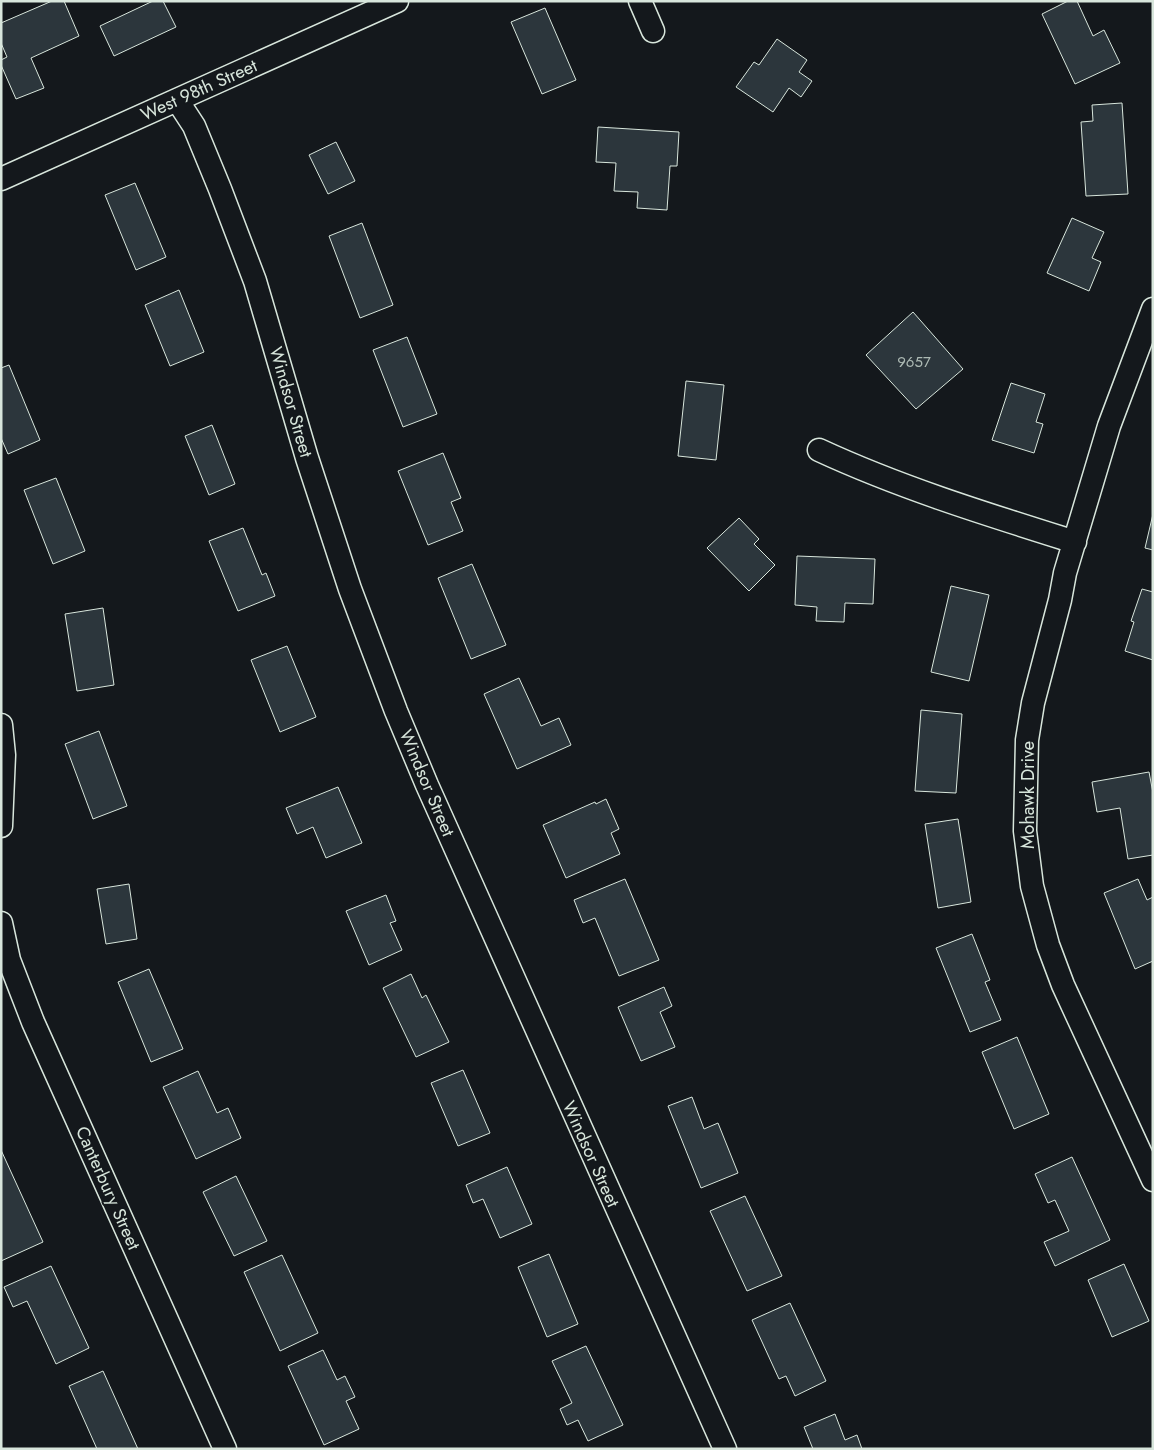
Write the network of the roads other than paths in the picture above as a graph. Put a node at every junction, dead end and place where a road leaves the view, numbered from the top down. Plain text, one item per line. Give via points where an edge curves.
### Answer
1 (397, 1) edge
2 (640, 1) edge
3 (653, 31) dead end
4 (177, 100) junction
5 (1, 178) edge
6 (1153, 309) edge
7 (819, 450) dead end
8 (1075, 542) junction
9 (1, 725) edge
10 (1, 826) edge
11 (1, 923) edge
12 (1152, 1174) edge
13 (225, 1449) edge
14 (725, 1449) edge

1 - 4 street, West 98th Street
2 - 3 street
4 - 5 street, West 98th Street
4 - 14 street, Windsor Street via 194,126 255,281 350,589 399,719
6 - 8 street, Mohawk Drive via 1109,426
7 - 8 street via 964,507
8 - 12 street, Mohawk Drive via 1033,703 1027,740 1025,831 1032,886 1048,945 1063,985
9 - 10 street via 4,756
11 - 13 street, Canterbury Street via 9,960 33,1022

